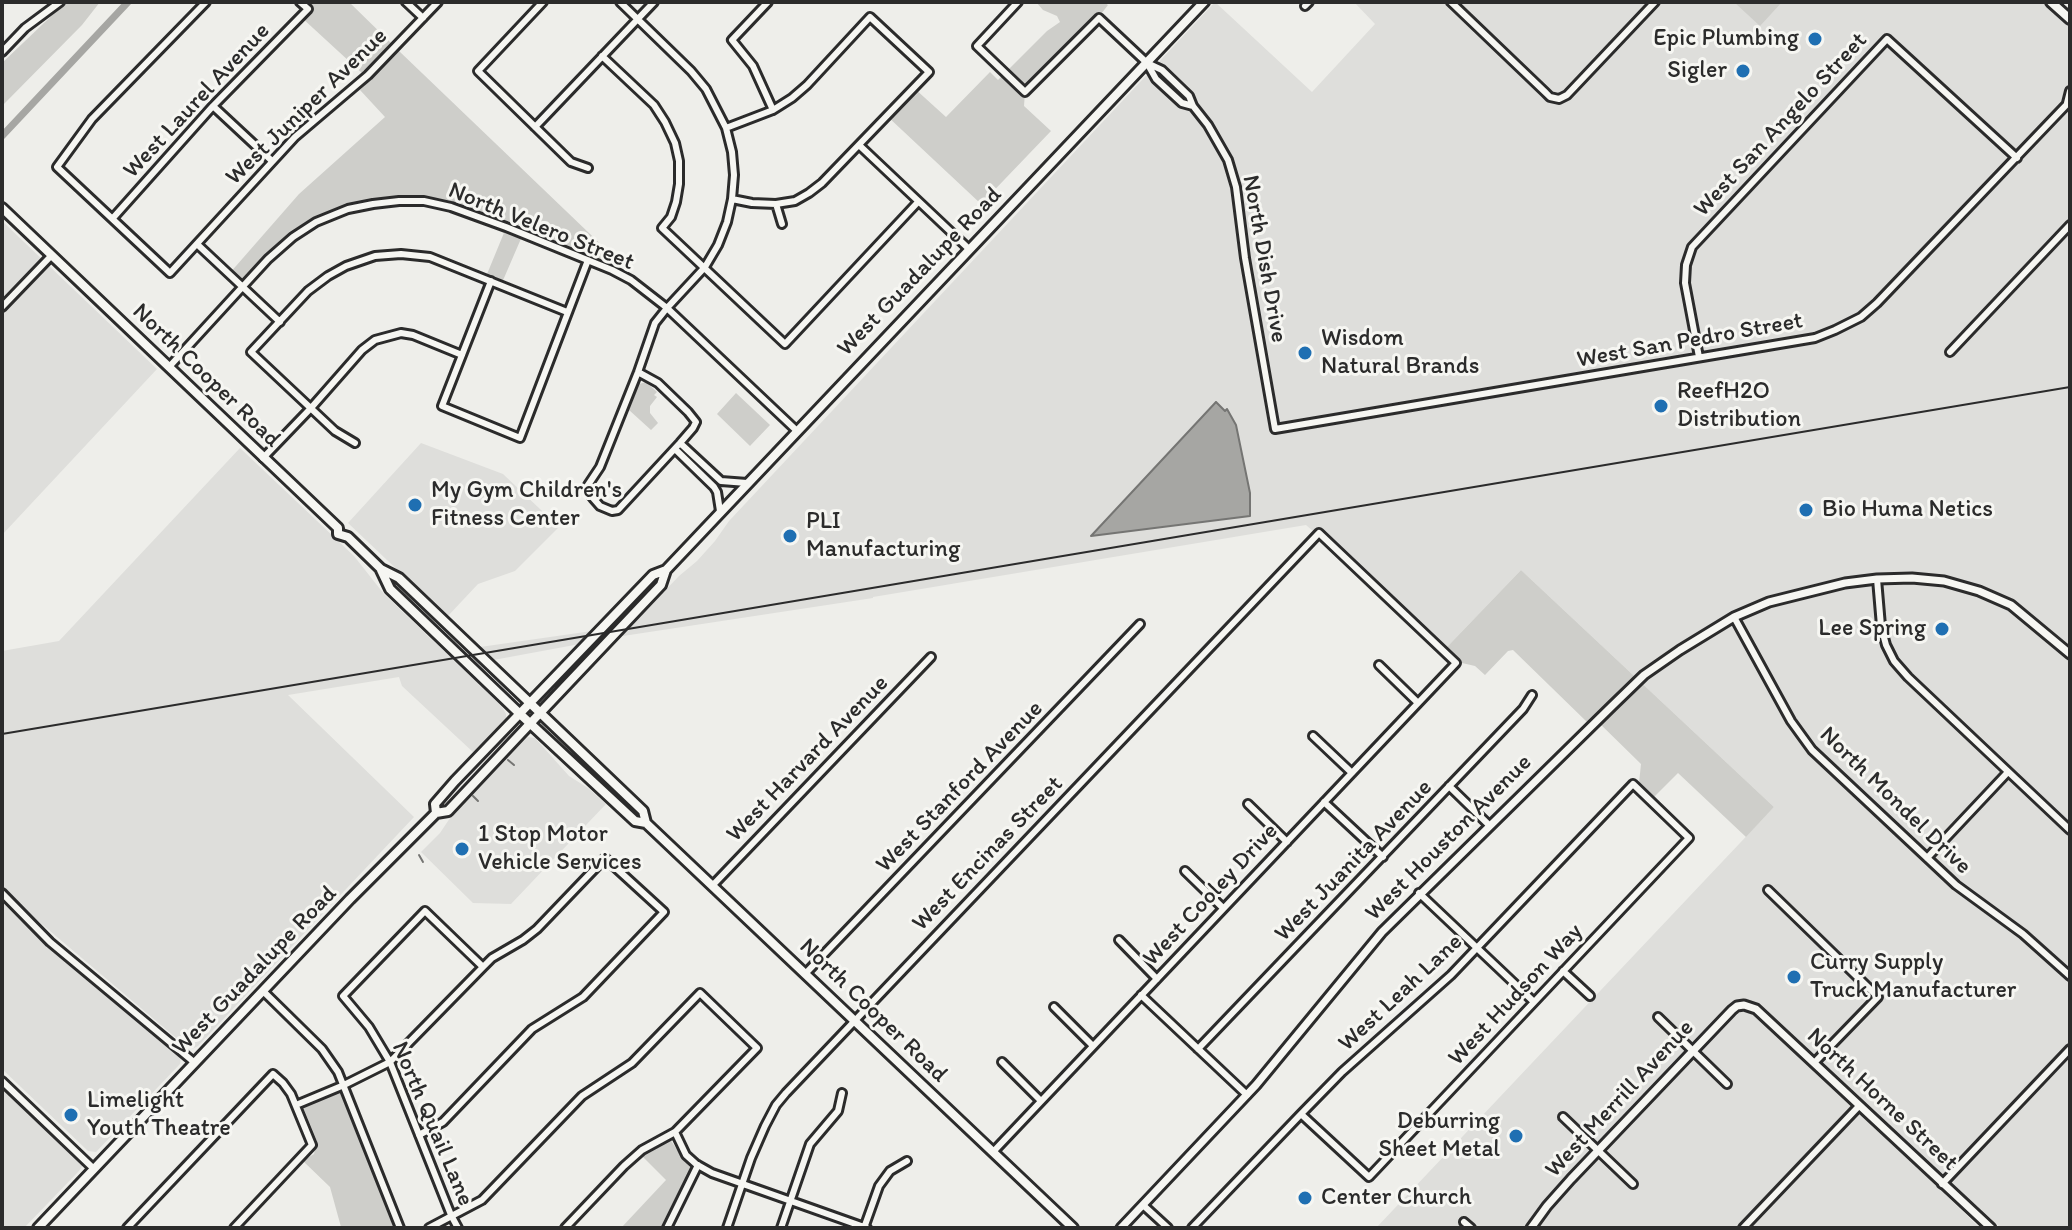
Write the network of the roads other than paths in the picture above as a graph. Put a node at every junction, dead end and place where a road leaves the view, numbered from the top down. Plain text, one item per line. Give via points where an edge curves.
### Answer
1 (60, 2) edge
2 (206, 2) edge
3 (300, 2) edge
4 (406, 2) edge
5 (438, 2) edge
6 (543, 2) edge
7 (620, 2) edge
8 (654, 2) edge
9 (768, 2) edge
10 (1018, 2) edge
11 (1204, 2) edge
12 (1451, 2) edge
13 (1655, 2) edge
14 (2051, 2) edge
15 (423, 18) junction
16 (638, 19) junction
17 (2070, 19) edge
18 (2, 52) edge
19 (602, 56) junction
20 (1147, 63) junction
21 (2070, 91) edge
22 (2068, 102) edge
23 (213, 106) junction
24 (773, 110) junction
25 (535, 127) junction
26 (726, 128) junction
27 (859, 145) junction
28 (2017, 158) junction
29 (272, 161) junction
30 (588, 168) dead end
31 (732, 199) junction
32 (918, 202) junction
33 (776, 204) junction
34 (2, 208) edge
35 (113, 218) junction
36 (782, 224) dead end
37 (2070, 225) edge
38 (198, 245) junction
39 (969, 249) junction
40 (51, 256) junction
41 (588, 260) junction
42 (705, 267) junction
43 (491, 281) junction
44 (243, 287) junction
45 (2, 307) edge
46 (667, 308) junction
47 (567, 312) junction
48 (280, 322) junction
49 (1950, 352) dead end
50 (462, 355) junction
51 (1699, 357) junction
52 (169, 367) junction
53 (638, 372) junction
54 (311, 408) junction
55 (1275, 429) joint
56 (797, 431) junction
57 (355, 443) dead end
58 (680, 443) junction
59 (675, 449) junction
60 (263, 458) junction
61 (747, 483) junction
62 (720, 511) junction
63 (381, 569) junction
64 (666, 570) junction
65 (1877, 579) junction
66 (1734, 617) junction
67 (1140, 624) dead end
68 (2070, 654) edge
69 (931, 657) dead end
70 (1456, 663) joint
71 (1379, 665) dead end
72 (1532, 695) dead end
73 (530, 703) junction
74 (1418, 703) junction
75 (540, 713) junction
76 (520, 714) junction
77 (530, 724) junction
78 (1313, 736) dead end
79 (2008, 772) junction
80 (1352, 773) junction
81 (1449, 786) junction
82 (1324, 802) junction
83 (1248, 804) dead end
84 (436, 813) junction
85 (646, 823) junction
86 (1489, 825) junction
87 (2070, 830) edge
88 (1689, 838) joint
89 (1287, 842) junction
90 (1383, 857) junction
91 (1927, 858) junction
92 (1185, 871) dead end
93 (712, 886) junction
94 (1768, 890) dead end
95 (2, 893) edge
96 (1419, 893) junction
97 (1223, 908) junction
98 (1119, 940) dead end
99 (1477, 948) junction
100 (483, 967) junction
101 (1563, 971) junction
102 (805, 974) junction
103 (2070, 976) edge
104 (1157, 979) junction
105 (263, 991) junction
106 (1141, 995) junction
107 (1590, 996) dead end
108 (1534, 1002) junction
109 (1744, 1005) joint
110 (1054, 1007) dead end
111 (1658, 1017) dead end
112 (855, 1021) junction
113 (1093, 1046) junction
114 (1198, 1049) junction
115 (2070, 1049) edge
116 (1693, 1051) junction
117 (390, 1062) junction
118 (1002, 1062) dead end
119 (195, 1063) junction
120 (1814, 1063) junction
121 (2, 1081) edge
122 (1727, 1084) dead end
123 (344, 1085) junction
124 (842, 1093) dead end
125 (1247, 1095) junction
126 (1041, 1101) junction
127 (296, 1105) junction
128 (1859, 1106) junction
129 (1301, 1114) junction
130 (1563, 1117) dead end
131 (675, 1132) junction
132 (419, 1135) junction
133 (1598, 1151) junction
134 (993, 1152) junction
135 (907, 1161) dead end
136 (698, 1165) junction
137 (94, 1169) junction
138 (743, 1184) junction
139 (1633, 1184) dead end
140 (1942, 1184) junction
141 (790, 1200) junction
142 (1143, 1205) junction
143 (452, 1216) junction
144 (1464, 1222) dead end
145 (38, 1228) edge
146 (127, 1228) edge
147 (234, 1228) edge
148 (400, 1228) edge
149 (429, 1228) edge
150 (458, 1228) edge
151 (565, 1228) edge
152 (667, 1228) edge
153 (727, 1228) edge
154 (781, 1228) edge
155 (865, 1228) edge
156 (1073, 1228) edge
157 (1121, 1228) edge
158 (1168, 1228) edge
159 (1192, 1228) edge
160 (1471, 1228) edge
161 (1531, 1228) edge
162 (1743, 1228) edge
163 (1991, 1228) edge

1 - 18 street
2 - 35 street via 92,119 57,167
3 - 23 street, West Laurel Avenue via 308,9
4 - 15 street
5 - 15 street, West Juniper Avenue
6 - 25 street via 478,71
7 - 16 street
8 - 16 street
9 - 24 street via 732,40 753,66
10 - 20 street, North Dish Drive via 977,46 1025,92 1099,18
11 - 20 main road, West Guadalupe Road
12 - 13 street via 1550,97 1559,99
14 - 17 main road
15 - 29 street, West Juniper Avenue
16 - 19 street
16 - 26 street via 706,89
19 - 25 street
19 - 42 street via 665,122 679,161 678,193 662,228
20 - 39 main road, West Guadalupe Road
20 - 55 street, North Dish Drive via 1189,96 1228,160
21 - 22 street, West San Pedro Street
22 - 28 street, West San Pedro Street
23 - 29 street
23 - 35 street, West Laurel Avenue
24 - 26 street
24 - 27 street via 807,85 870,17 929,72
25 - 30 street via 571,162
26 - 31 street via 734,175
27 - 32 street
27 - 33 street via 809,193
28 - 51 street, West San Pedro Street via 1861,317 1815,338
28 - 51 street, West San Angelo Street via 1887,39 1692,247 1685,283
29 - 38 street, West Juniper Avenue
31 - 33 street
31 - 42 street
32 - 39 street
32 - 42 street via 785,344
33 - 36 street
34 - 40 main road, North Cooper Road
35 - 38 street, West Juniper Avenue via 170,273
37 - 49 street
38 - 44 street
39 - 56 main road, West Guadalupe Road
40 - 45 street
40 - 52 main road, North Cooper Road
41 - 44 street, North Velero Street via 451,207 399,201 348,209 316,222 268,259
41 - 46 street, North Velero Street via 631,280
41 - 47 street
42 - 46 street
43 - 47 street
43 - 48 street via 430,257 375,256 328,276
43 - 50 street
44 - 48 street
44 - 52 street, North Velero Street
46 - 53 street via 655,323
46 - 56 street, North Velero Street
47 - 50 street via 520,438 442,406
48 - 54 street via 251,352
50 - 54 street via 413,335 386,336 362,350
51 - 55 street, West San Pedro Street
52 - 60 main road, North Cooper Road
53 - 58 street via 658,383 696,422
53 - 59 street via 588,492 600,506 618,510
54 - 57 street
54 - 60 street
56 - 61 main road, West Guadalupe Road
58 - 59 street
58 - 61 street via 721,481
59 - 62 street via 714,487
60 - 63 main road, North Cooper Road
61 - 62 main road, West Guadalupe Road
62 - 64 main road, West Guadalupe Road
63 - 73 main road, North Cooper Road via 399,578
63 - 76 main road, North Cooper Road via 390,589
64 - 73 main road, West Guadalupe Road via 653,575
64 - 75 main road, West Guadalupe Road via 661,585
65 - 66 street, West Houston Avenue via 1807,591
65 - 68 street, West Houston Avenue via 1944,581 1979,591 2011,605
65 - 79 street via 1881,626 1894,661
66 - 86 street, West Houston Avenue via 1644,675
66 - 91 street, North Mondel Drive via 1807,744
67 - 102 street, West Stanford Avenue
69 - 93 street, West Harvard Avenue
70 - 74 street, West Cooley Drive
70 - 112 street, West Encinas Street via 1319,533
71 - 74 street
72 - 81 street, West Juanita Avenue
73 - 75 main road, North Cooper Road
73 - 76 main road, West Guadalupe Road
74 - 80 street, West Cooley Drive
75 - 77 main road, West Guadalupe Road
75 - 85 main road, North Cooper Road via 643,811
76 - 77 main road, North Cooper Road
76 - 84 main road, West Guadalupe Road via 435,804
77 - 84 main road, West Guadalupe Road via 448,811
77 - 85 main road, North Cooper Road via 635,821
78 - 80 street
79 - 87 street
79 - 91 street
80 - 82 street, West Cooley Drive
81 - 86 street
81 - 90 street, West Juanita Avenue
82 - 89 street, West Cooley Drive
82 - 90 street
83 - 89 street
84 - 105 main road, West Guadalupe Road
85 - 93 main road, North Cooper Road
86 - 96 street, West Houston Avenue
88 - 99 street, West Leah Lane via 1633,784
88 - 101 street, West Hudson Way
89 - 97 street, West Cooley Drive
90 - 114 street, West Juanita Avenue
91 - 103 street, North Mondel Drive
92 - 97 street
93 - 102 main road, North Cooper Road
94 - 120 street via 1878,997
95 - 119 street via 50,942
96 - 99 street
96 - 125 street, West Houston Avenue
97 - 104 street, West Cooley Drive
98 - 104 street
99 - 108 street
99 - 129 street, West Leah Lane
100 - 117 street
100 - 117 street, North Quail Lane via 425,911 343,996
100 - 132 street via 537,929 605,858 664,912 583,997 532,1029 443,1122
101 - 107 street
101 - 108 street, West Hudson Way
102 - 112 main road, North Cooper Road
104 - 106 street, West Cooley Drive
105 - 119 main road, West Guadalupe Road
105 - 123 street via 322,1049
106 - 113 street, West Cooley Drive
106 - 114 street
108 - 129 street, West Hudson Way via 1369,1177
109 - 116 street, West Merrill Avenue via 1732,1010
109 - 120 street, North Horne Street via 1756,1009
110 - 113 street
111 - 116 street
112 - 134 main road, North Cooper Road
112 - 138 street, West Encinas Street via 776,1105
113 - 126 street, West Cooley Drive
114 - 125 street
115 - 140 street
116 - 122 street
116 - 133 street, West Merrill Avenue
117 - 123 street
117 - 132 street, North Quail Lane
118 - 126 street
119 - 137 main road, West Guadalupe Road
120 - 128 street, North Horne Street
121 - 137 street
123 - 127 street
123 - 148 street
124 - 141 street via 838,1111 810,1144
125 - 142 street, West Houston Avenue
126 - 134 street, West Cooley Drive
127 - 146 street via 273,1074
127 - 147 street via 312,1145
128 - 140 street, North Horne Street
128 - 162 street
129 - 159 street, West Leah Lane
130 - 133 street
131 - 136 street via 686,1155
131 - 143 street via 757,1048 700,993 632,1063 582,1096 482,1200
131 - 151 street via 642,1150
132 - 143 street, North Quail Lane
133 - 139 street
133 - 161 street, West Merrill Avenue
134 - 156 main road, North Cooper Road
135 - 155 street via 879,1186
136 - 138 street
136 - 152 street
137 - 145 main road, West Guadalupe Road
138 - 141 street
138 - 153 street, West Encinas Street
140 - 163 street, North Horne Street
141 - 154 street
141 - 155 street
142 - 157 street, West Houston Avenue
142 - 158 street
143 - 149 street
143 - 150 street, North Quail Lane
144 - 160 street

